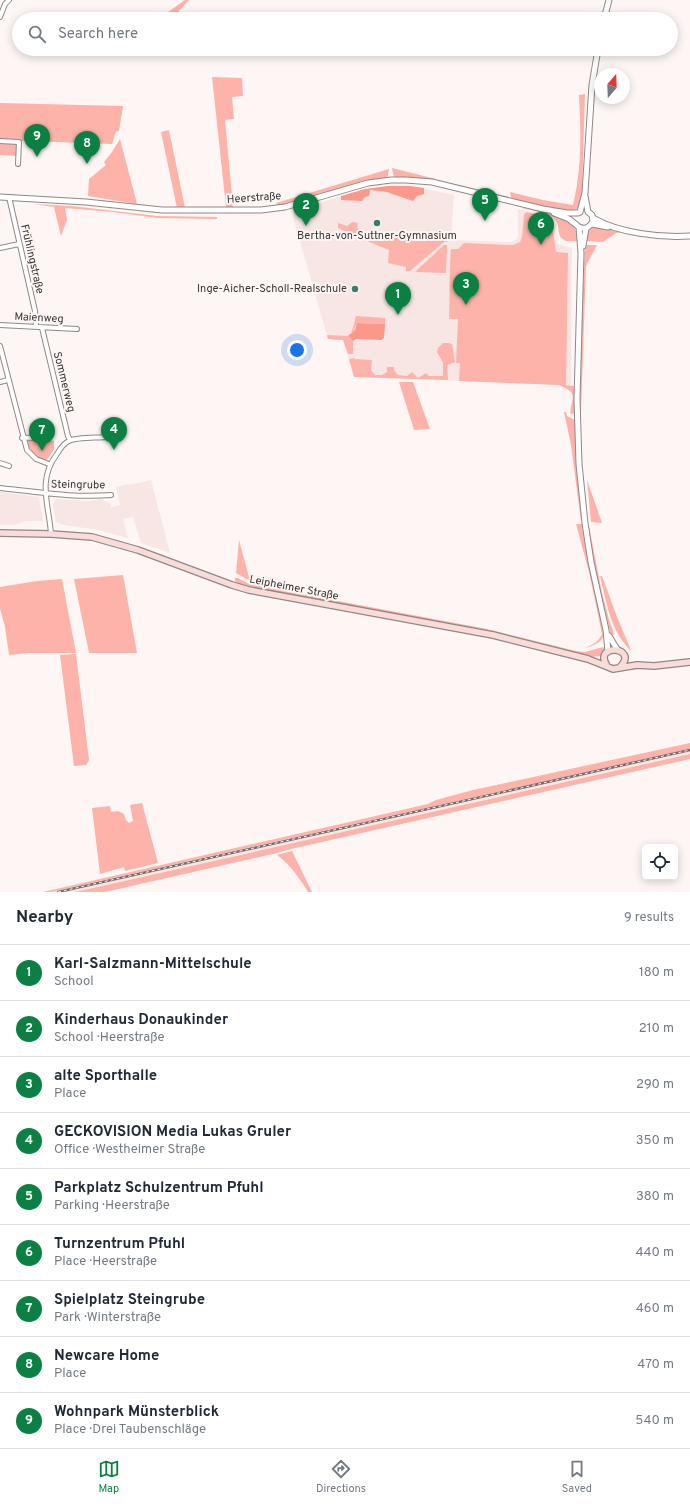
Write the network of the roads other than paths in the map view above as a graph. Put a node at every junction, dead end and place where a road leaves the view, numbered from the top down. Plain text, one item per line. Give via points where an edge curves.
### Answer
1 (1, 0) edge
2 (609, 0) edge
3 (8, 1) edge
4 (606, 12) edge
5 (0, 17) edge
6 (597, 56) edge
7 (0, 142) edge
8 (18, 164) dead end
9 (584, 193) junction
10 (0, 196) edge
11 (9, 197) junction
12 (543, 209) junction
13 (579, 212) junction
14 (588, 212) junction
15 (593, 218) junction
16 (592, 224) junction
17 (577, 225) junction
18 (586, 228) junction
19 (619, 228) junction
20 (690, 236) edge
21 (19, 244) junction
22 (0, 248) edge
23 (581, 253) junction
24 (0, 325) edge
25 (36, 326) junction
26 (42, 328) junction
27 (77, 329) dead end
28 (0, 346) edge
29 (8, 380) junction
30 (0, 382) edge
31 (47, 437) dead end
32 (106, 437) dead end
33 (22, 438) junction
34 (70, 440) junction
35 (0, 463) edge
36 (49, 464) junction
37 (9, 466) dead end
38 (0, 488) edge
39 (45, 494) junction
40 (111, 495) dead end
41 (0, 533) edge
42 (51, 534) junction
43 (606, 630) junction
44 (617, 649) junction
45 (606, 654) junction
46 (624, 658) junction
47 (588, 659) junction
48 (690, 662) edge
49 (638, 665) junction
50 (607, 666) junction
51 (620, 667) junction

1 - 3 street
2 - 4 street
3 - 5 street
6 - 9 street
7 - 8 street via 19,142
9 - 13 street
9 - 14 street
10 - 11 street, Heerstraße
11 - 12 street, Heerstraße via 57,199 162,210 261,210 285,207 368,183 406,180 432,182
11 - 21 street, Frühlingstraße
12 - 13 street, Heerstraße
12 - 17 street, Heerstraße via 569,219
13 - 14 street
13 - 17 street via 575,218
14 - 15 street
15 - 16 street
15 - 19 street
16 - 18 street
16 - 19 street
17 - 18 street
17 - 23 street
18 - 23 street
19 - 20 street via 657,236
21 - 22 street
21 - 25 street, Frühlingstraße via 35,311
23 - 43 street via 577,399 579,464 585,523
24 - 25 street, Maienweg
25 - 26 street, Maienweg
26 - 27 street, Maienweg
26 - 34 street, Sommerweg
28 - 29 street
29 - 30 street
29 - 33 street
31 - 33 street
32 - 34 street
33 - 36 street via 26,450
34 - 36 street
35 - 37 street
36 - 39 street
38 - 39 street, Steingrube
39 - 40 street, Steingrube
39 - 42 street
41 - 42 main road, Leipheimer Straße
42 - 47 main road, Leipheimer Straße via 104,540 249,590 493,635
43 - 44 street
43 - 45 street
44 - 45 main road
44 - 46 main road
45 - 47 main road, Leipheimer Straße via 600,658
45 - 50 main road
46 - 49 main road
46 - 51 main road via 624,663
47 - 50 main road, Leipheimer Straße
48 - 49 main road
49 - 51 main road
50 - 51 main road via 613,669

